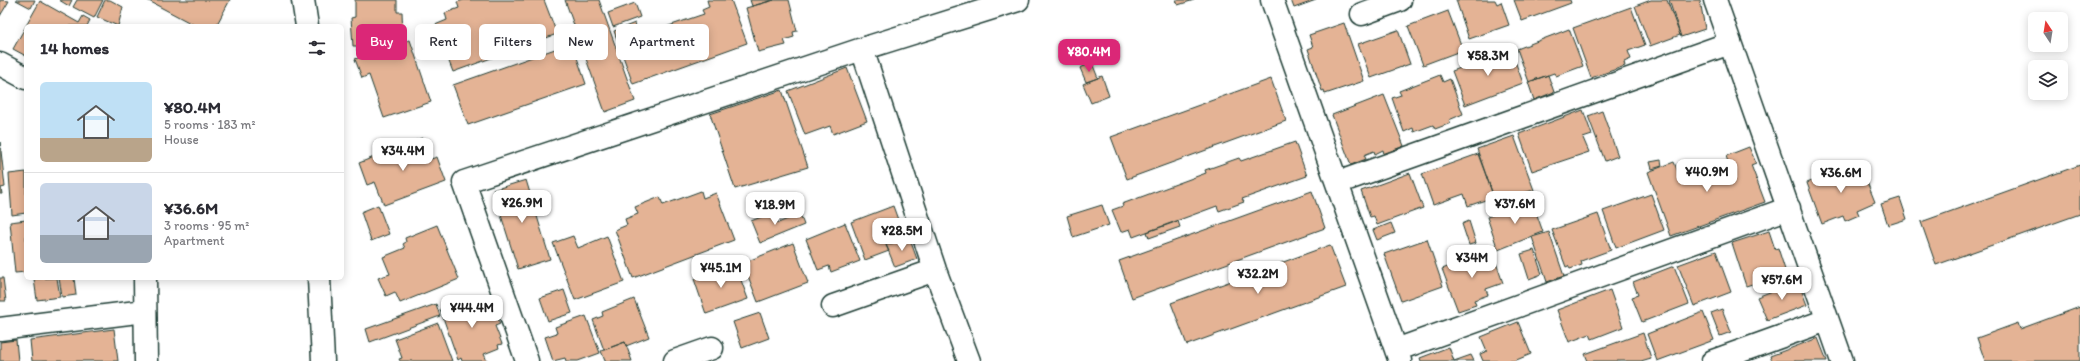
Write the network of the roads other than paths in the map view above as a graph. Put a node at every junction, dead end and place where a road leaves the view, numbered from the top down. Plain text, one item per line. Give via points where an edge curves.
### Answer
1 (303, 0) edge
2 (1018, 0) edge
3 (1272, 0) edge
4 (1400, 0) edge
5 (1715, 0) edge
6 (1362, 14) dead end
7 (307, 24) edge
8 (1730, 43) junction
9 (862, 49) junction
10 (0, 64) edge
11 (24, 77) edge
12 (1337, 183) junction
13 (1789, 208) junction
14 (935, 270) junction
15 (145, 280) edge
16 (319, 280) edge
17 (833, 306) dead end
18 (145, 311) junction
19 (1827, 320) junction
20 (0, 329) edge
21 (712, 348) dead end
22 (1398, 356) edge
23 (146, 361) edge
24 (323, 361) edge
25 (527, 361) edge
26 (675, 361) edge
27 (969, 361) edge
28 (1713, 361) edge
29 (1842, 361) edge

1 - 7 main road
2 - 9 main road
3 - 12 main road
4 - 6 main road
5 - 8 main road
8 - 12 main road
8 - 13 main road
9 - 14 main road
9 - 25 main road via 464,182
10 - 11 main road
12 - 22 main road
13 - 19 main road
13 - 22 main road
14 - 17 main road
14 - 27 main road
15 - 18 main road
16 - 24 main road
18 - 20 main road
18 - 23 main road
19 - 28 main road
19 - 29 main road
21 - 26 main road

